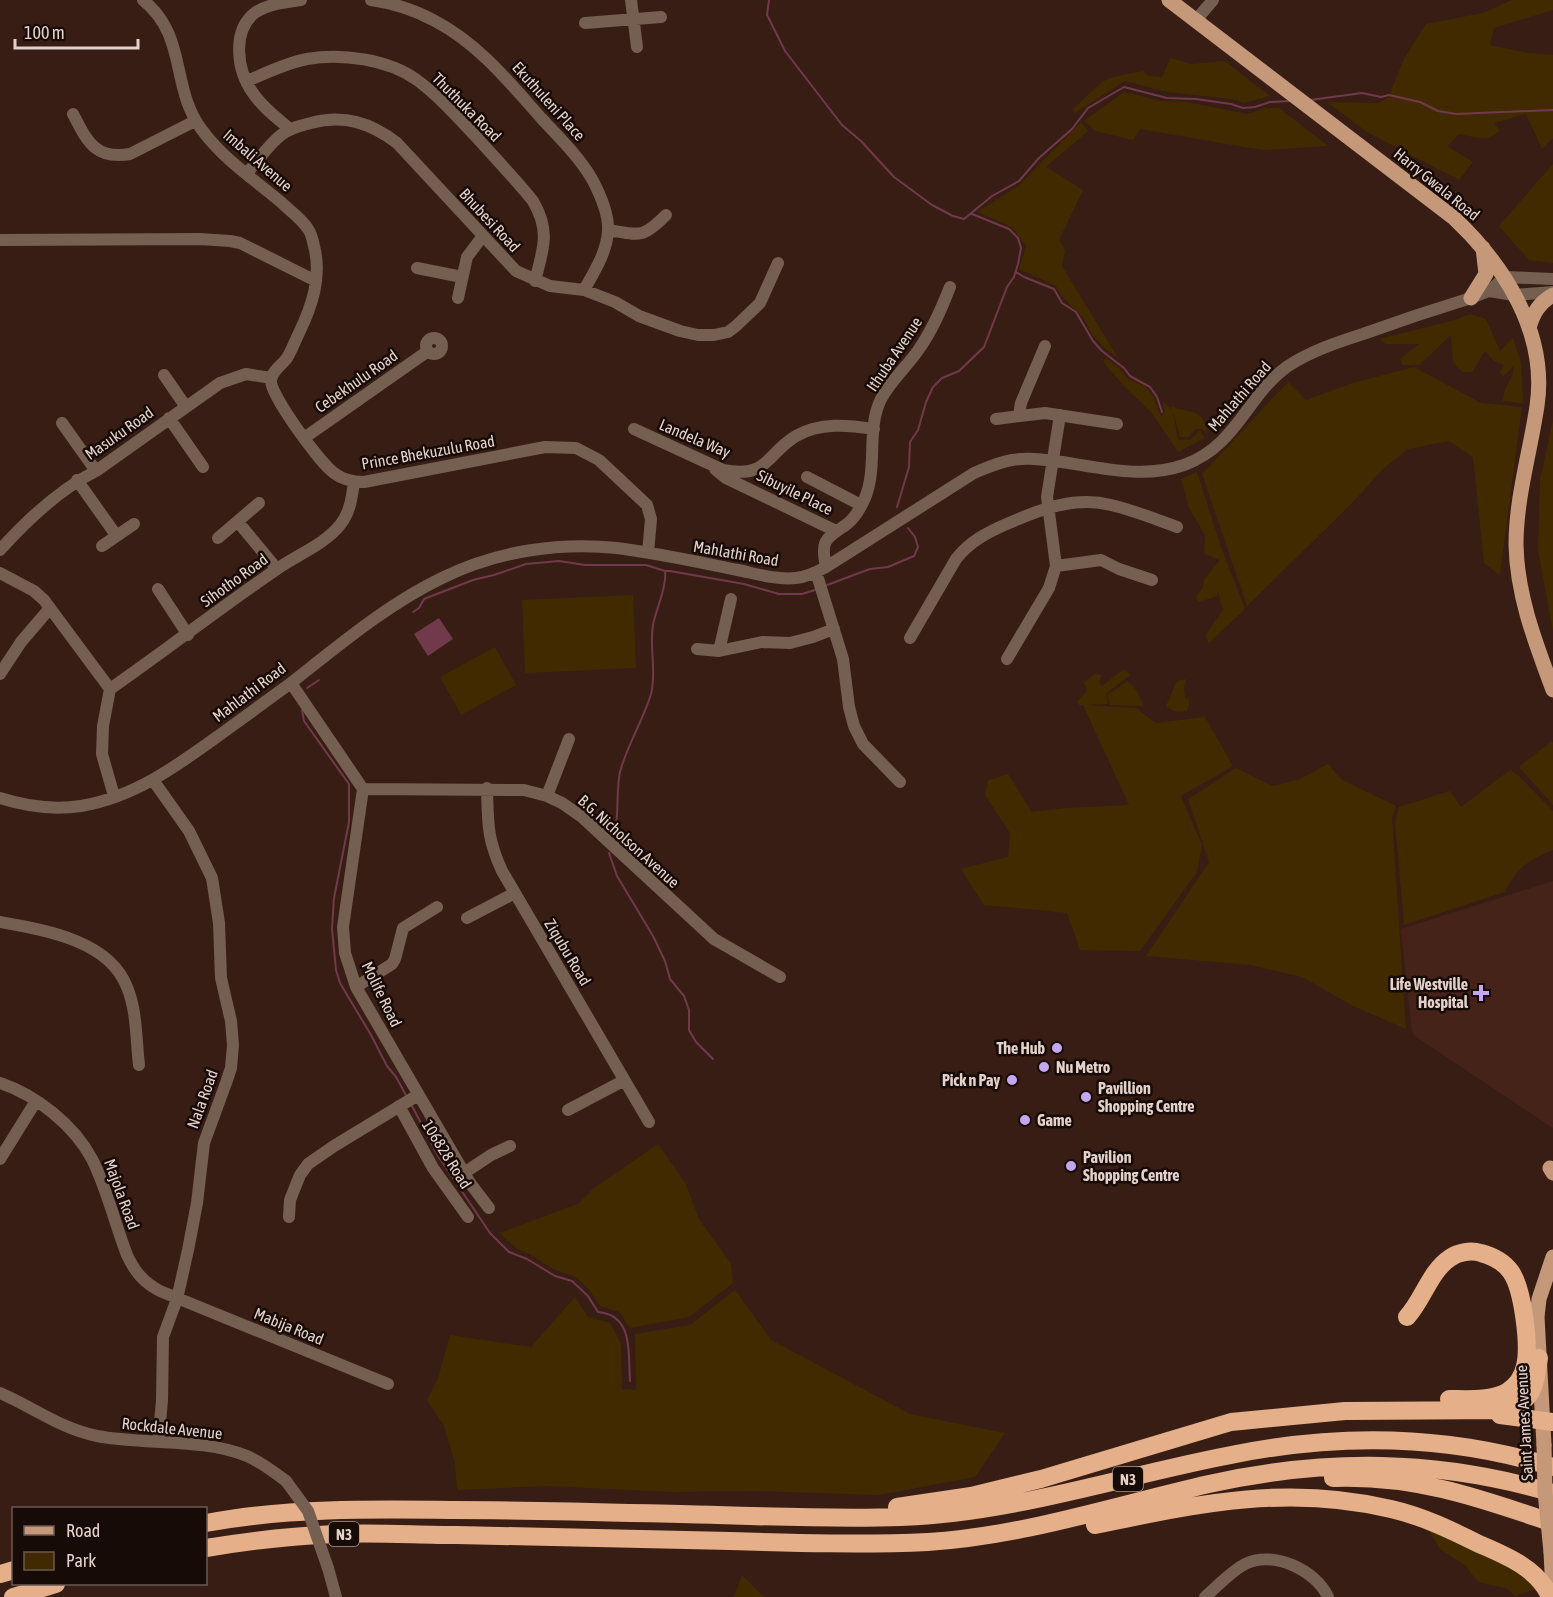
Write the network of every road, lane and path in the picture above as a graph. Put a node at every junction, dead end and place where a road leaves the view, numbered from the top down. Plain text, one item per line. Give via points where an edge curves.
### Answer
1 (143, 0) edge
2 (301, 0) edge
3 (371, 0) edge
4 (630, 0) edge
5 (1169, 0) edge
6 (1213, 0) edge
7 (661, 17) dead end
8 (633, 19) junction
9 (1196, 20) junction
10 (585, 23) dead end
11 (637, 47) dead end
12 (247, 81) junction
13 (73, 114) dead end
14 (195, 120) junction
15 (290, 129) junction
16 (247, 173) junction
17 (666, 215) dead end
18 (608, 230) junction
19 (482, 237) junction
20 (0, 240) edge
21 (1483, 248) junction
22 (778, 263) dead end
23 (417, 268) dead end
24 (462, 277) junction
25 (1505, 277) junction
26 (1553, 279) edge
27 (316, 281) junction
28 (535, 281) junction
29 (950, 286) dead end
30 (584, 290) junction
31 (1489, 291) junction
32 (1553, 293) edge
33 (1514, 295) junction
34 (459, 298) dead end
35 (1471, 298) junction
36 (1529, 328) junction
37 (1046, 346) dead end
38 (428, 351) dead end
39 (164, 375) dead end
40 (271, 378) junction
41 (186, 406) junction
42 (1019, 415) junction
43 (1060, 415) junction
44 (169, 418) junction
45 (996, 419) dead end
46 (62, 423) dead end
47 (1117, 424) dead end
48 (634, 429) dead end
49 (874, 429) junction
50 (304, 438) junction
51 (1053, 461) junction
52 (709, 464) junction
53 (203, 467) dead end
54 (96, 471) junction
55 (807, 477) dead end
56 (77, 480) junction
57 (354, 482) junction
58 (259, 503) dead end
59 (861, 505) junction
60 (1048, 507) junction
61 (238, 522) junction
62 (134, 524) dead end
63 (1177, 527) dead end
64 (836, 531) junction
65 (116, 535) junction
66 (218, 538) dead end
67 (102, 546) dead end
68 (0, 550) edge
69 (648, 553) junction
70 (1056, 566) junction
71 (277, 569) junction
72 (821, 570) junction
73 (0, 573) edge
74 (1152, 580) dead end
75 (158, 588) dead end
76 (731, 599) dead end
77 (50, 608) junction
78 (834, 629) junction
79 (188, 634) junction
80 (910, 638) dead end
81 (697, 650) dead end
82 (719, 651) junction
83 (1007, 659) dead end
84 (0, 674) edge
85 (291, 683) junction
86 (110, 689) junction
87 (1553, 690) edge
88 (569, 740) dead end
89 (153, 780) junction
90 (900, 782) dead end
91 (488, 788) junction
92 (363, 789) junction
93 (114, 796) junction
94 (547, 796) junction
95 (0, 798) edge
96 (514, 893) junction
97 (436, 907) dead end
98 (466, 918) dead end
99 (0, 922) edge
100 (780, 977) dead end
101 (356, 987) junction
102 (139, 1065) dead end
103 (623, 1081) junction
104 (0, 1083) edge
105 (417, 1096) junction
106 (36, 1101) junction
107 (401, 1105) junction
108 (568, 1110) dead end
109 (649, 1122) dead end
110 (510, 1146) dead end
111 (0, 1159) edge
112 (464, 1173) junction
113 (489, 1208) dead end
114 (289, 1217) dead end
115 (468, 1217) dead end
116 (1553, 1251) edge
117 (1553, 1257) edge
118 (177, 1299) junction
119 (1407, 1317) dead end
120 (1539, 1358) junction
121 (388, 1384) dead end
122 (0, 1393) edge
123 (1474, 1411) junction
124 (1547, 1421) edge
125 (1231, 1422) junction
126 (158, 1442) junction
127 (1553, 1467) edge
128 (1553, 1493) edge
129 (1154, 1498) junction
130 (830, 1518) junction
131 (207, 1523) edge
132 (1553, 1523) edge
133 (962, 1539) junction
134 (207, 1548) edge
135 (53, 1585) edge
136 (1553, 1591) edge
137 (13, 1597) edge
138 (336, 1597) edge
139 (1205, 1597) edge
140 (1328, 1597) edge
141 (1550, 1597) edge

1 - 14 street, Imbali Avenue via 154,9 169,33 183,92
2 - 12 street via 263,8 247,21 239,47
3 - 18 street, Ekuthuleni Place via 412,10 436,21 486,57 575,155 601,198
4 - 8 street
5 - 9 main road, Harry Gwala Road
6 - 9 street
7 - 8 street
8 - 10 street
8 - 11 street
9 - 21 main road, Harry Gwala Road via 1454,218
12 - 15 street via 260,102
12 - 28 street, Thuthuka Road via 291,63 332,58 376,63 416,79 449,107 533,201 545,231
13 - 14 street via 92,146 120,156
14 - 16 street, Imbali Avenue via 221,152
15 - 16 street, Bhubesi Road
15 - 19 street, Bhubesi Road via 344,119 377,130 398,143
16 - 27 street, Imbali Avenue via 308,229 315,247
17 - 18 street via 638,235
18 - 30 street, Ekuthuleni Place
19 - 24 street via 470,251
19 - 28 street, Bhubesi Road via 516,271
20 - 27 street via 230,241 251,247
21 - 25 main road, Harry Gwala Road
21 - 35 main road via 1486,274
22 - 30 street, Bhubesi Road via 760,303 728,332 714,335 680,331
23 - 24 street
24 - 34 street
25 - 26 street
25 - 31 street, Mahlathi Road
25 - 33 main road, Harry Gwala Road
27 - 40 street via 313,303 288,355
28 - 30 street, Bhubesi Road
29 - 49 street, Ithuba Avenue via 925,341 882,398
31 - 33 street
31 - 35 street, Mahlathi Road
32 - 33 street
32 - 36 main road via 1536,309
33 - 36 main road, Harry Gwala Road
35 - 51 street, Mahlathi Road via 1335,344 1287,367 1268,384 1234,430 1211,451 1184,465 1133,472
36 - 87 main road, Harry Gwala Road via 1538,394 1517,516 1516,546 1522,593
37 - 42 street
38 - 50 street, Cebekhulu Road
39 - 41 street
40 - 41 street, Masuku Road via 246,374 235,377
40 - 50 street, Prince Bhekuzulu Road via 278,400
41 - 44 street, Masuku Road
42 - 43 street
42 - 45 street
43 - 47 street
43 - 51 street
44 - 53 street
44 - 54 street, Masuku Road
46 - 54 street
48 - 52 street, Landela Way
49 - 52 street, Landela Way via 814,429 795,437 767,463 745,471 723,470
49 - 59 street, Ithuba Avenue via 869,481
50 - 57 street, Prince Bhekuzulu Road via 328,468
51 - 60 street
51 - 72 street, Mahlathi Road via 1013,460 974,473
52 - 64 street, Sibuyile Place via 726,478
54 - 56 street, Masuku Road
55 - 59 street
56 - 65 street
56 - 68 street, Masuku Road
57 - 69 street, Prince Bhekuzulu Road via 545,447 576,448 599,460 647,505 651,519
57 - 71 street, Sihotho Road via 350,506 340,525
58 - 61 street
59 - 64 street, Ithuba Avenue via 854,518
60 - 63 street via 1073,502 1102,503
60 - 70 street
60 - 80 street via 971,543 956,559
61 - 66 street
61 - 71 street
62 - 65 street
64 - 72 street, Ithuba Avenue via 826,540
65 - 67 street
69 - 72 street, Mahlathi Road via 769,578 799,578
69 - 85 street, Mahlathi Road via 555,547 521,551 444,576 408,597
70 - 74 street via 1101,560
70 - 83 street via 1049,588
71 - 79 street, Sihotho Road
72 - 78 street
73 - 77 street via 34,591
75 - 79 street
76 - 82 street
77 - 84 street
77 - 86 street
78 - 82 street via 801,641 762,642
78 - 90 street via 854,726 863,744
79 - 86 street, Sihotho Road
81 - 82 street
85 - 89 street, Mahlathi Road
85 - 92 street
86 - 93 street via 102,748
88 - 94 street
89 - 93 street, Mahlathi Road
89 - 118 street, Nala Road via 189,831 212,878 221,978 233,1033 231,1068 201,1157 197,1203
91 - 92 street, B.G. Nicholson Avenue
91 - 94 street, B.G. Nicholson Avenue
91 - 96 street, Ziqubu Road via 490,839
92 - 101 street, Molife Road via 343,927 345,953
93 - 95 street, Mahlathi Road via 74,807 31,805
94 - 100 street, B.G. Nicholson Avenue via 582,817 714,939
96 - 98 street
96 - 103 street, Ziqubu Road
97 - 101 street via 403,928 392,964
99 - 102 street via 64,937 115,965 128,988
101 - 105 street, Molife Road
103 - 108 street
103 - 109 street, Ziqubu Road
104 - 106 street, Majola Road
105 - 107 street
105 - 112 street, Molife Road
106 - 111 street
106 - 118 street, Majola Road via 65,1124 91,1158 139,1277
107 - 114 street via 308,1164 290,1200
107 - 115 street, 106828 Road via 433,1168
110 - 112 street
112 - 113 street, Molife Road
116 - 117 main road, Saint James Avenue
117 - 120 main road, Saint James Avenue via 1539,1299
118 - 121 street, Mabija Road
118 - 126 street, Nala Road via 163,1337
119 - 125 highway via 1450,1258 1476,1252 1495,1258 1511,1271 1522,1298 1526,1363 1521,1378 1508,1391 1493,1397 1356,1400 1292,1406 1255,1412
120 - 123 highway via 1533,1389 1524,1402 1508,1410
120 - 124 main road, Saint James Avenue
122 - 126 street, Rockdale Avenue via 76,1430
123 - 124 highway
123 - 125 highway via 1344,1411
124 - 136 main road, Saint James Avenue, bridge via 1545,1492
125 - 130 highway via 971,1496
126 - 138 street, Rockdale Avenue, bridge via 241,1454 286,1481 308,1511
127 - 130 highway, N3 via 1439,1443 1337,1440 1235,1454 983,1510
128 - 129 highway, N3 via 1465,1472 1366,1465 1289,1470
129 - 132 highway via 1293,1479 1399,1480 1453,1491
129 - 133 highway, N3
130 - 131 highway, N3 via 342,1509
133 - 134 highway, N3 via 896,1543 336,1534
133 - 141 highway via 1031,1538 1219,1501 1268,1496 1327,1498 1392,1509 1434,1523 1522,1566 1540,1581
135 - 137 highway
139 - 140 street via 1246,1564 1267,1560 1310,1573

